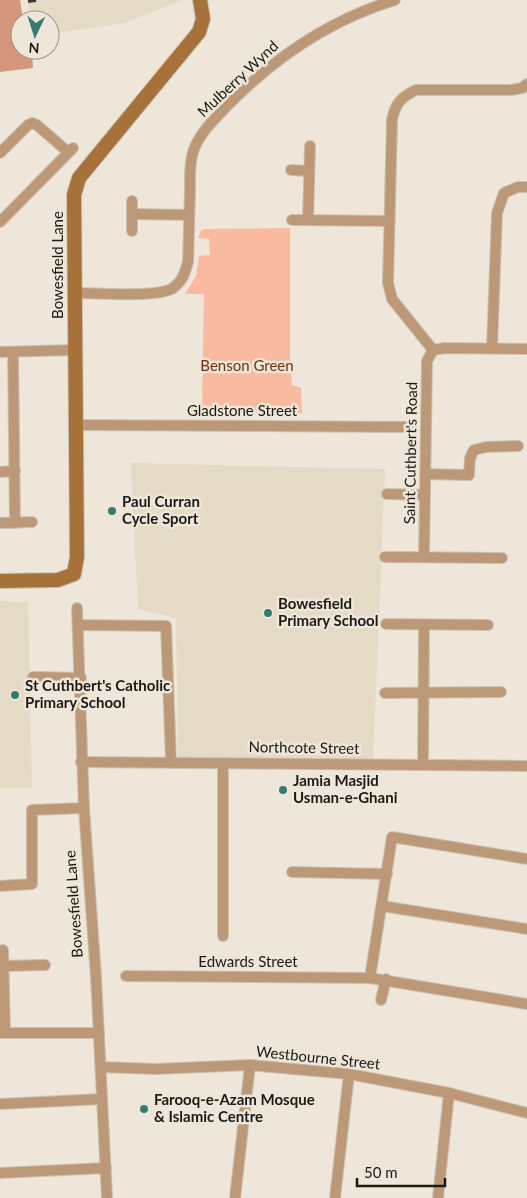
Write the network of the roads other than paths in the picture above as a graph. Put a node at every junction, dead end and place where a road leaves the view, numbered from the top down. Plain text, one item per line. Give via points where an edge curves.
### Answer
1 (200, 0) edge
2 (395, 0) edge
3 (527, 84) edge
4 (310, 146) dead end
5 (0, 154) edge
6 (291, 170) dead end
7 (309, 171) junction
8 (527, 186) edge
9 (132, 201) dead end
10 (132, 214) junction
11 (190, 215) junction
12 (292, 220) dead end
13 (308, 220) junction
14 (389, 221) junction
15 (0, 222) edge
16 (132, 231) dead end
17 (76, 293) junction
18 (492, 348) junction
19 (527, 349) edge
20 (74, 350) junction
21 (434, 350) junction
22 (0, 352) edge
23 (13, 352) junction
24 (76, 425) junction
25 (408, 427) dead end
26 (518, 446) dead end
27 (14, 471) junction
28 (0, 472) edge
29 (425, 474) junction
30 (387, 494) dead end
31 (425, 495) junction
32 (32, 522) dead end
33 (0, 523) edge
34 (15, 523) junction
35 (385, 557) dead end
36 (424, 557) junction
37 (502, 558) dead end
38 (0, 581) edge
39 (78, 608) dead end
40 (386, 624) dead end
41 (78, 625) junction
42 (424, 625) junction
43 (488, 625) dead end
44 (33, 677) dead end
45 (81, 678) junction
46 (423, 691) junction
47 (501, 692) dead end
48 (385, 693) dead end
49 (81, 762) junction
50 (171, 762) junction
51 (223, 763) junction
52 (423, 765) junction
53 (527, 766) edge
54 (84, 808) junction
55 (527, 859) edge
56 (292, 872) dead end
57 (387, 874) junction
58 (0, 886) edge
59 (382, 906) junction
60 (527, 929) edge
61 (223, 936) dead end
62 (3, 950) dead end
63 (44, 965) dead end
64 (3, 966) junction
65 (126, 976) dead end
66 (370, 978) junction
67 (386, 979) junction
68 (381, 1000) dead end
69 (527, 1004) edge
70 (2, 1033) edge
71 (98, 1033) junction
72 (250, 1065) junction
73 (101, 1067) junction
74 (349, 1074) junction
75 (449, 1093) junction
76 (102, 1099) junction
77 (0, 1104) edge
78 (527, 1113) edge
79 (106, 1168) junction
80 (0, 1173) edge
81 (107, 1198) edge
82 (235, 1198) edge
83 (335, 1198) edge
84 (438, 1198) edge

1 - 17 street, Bowesfield Lane via 203,19 199,32 78,178 74,195
2 - 11 street, Mulberry Wynd via 334,24 293,49 263,72 211,123 193,153
3 - 14 street via 511,90 416,90 398,102 392,120
4 - 7 street
5 - 15 street via 32,123 71,150
6 - 7 street
7 - 13 street
8 - 18 street via 504,193 497,213
9 - 10 street
10 - 11 street
10 - 16 street
11 - 17 street, Mulberry Wynd via 185,275 172,289 152,294
12 - 13 street
13 - 14 street
14 - 21 street via 388,283 392,300
17 - 20 street, Bowesfield Lane
18 - 19 street
18 - 21 street
20 - 23 street
20 - 24 street, Bowesfield Lane
21 - 29 street, Saint Cuthbert's Road via 427,361
22 - 23 street
23 - 27 street
24 - 25 street, Gladstone Street
24 - 38 street, Bowesfield Lane via 74,574 58,580
26 - 29 street via 474,450 469,475
27 - 28 street
27 - 34 street
29 - 31 street, Saint Cuthbert's Road
30 - 31 street
31 - 36 street, Saint Cuthbert's Road
32 - 34 street
33 - 34 street
35 - 36 street
36 - 37 street
39 - 41 street, Bowesfield Lane
40 - 42 street
41 - 45 street, Bowesfield Lane
41 - 50 street via 166,626
42 - 43 street
42 - 46 street
44 - 45 street
45 - 49 street, Bowesfield Lane
46 - 47 street
46 - 48 street
46 - 52 street
49 - 50 street, Northcote Street
49 - 54 street, Bowesfield Lane
50 - 51 street, Northcote Street
51 - 52 street, Northcote Street
51 - 61 street
52 - 53 street, Northcote Street
54 - 58 street via 32,810 32,884
54 - 71 street, Bowesfield Lane
55 - 57 street via 392,837
56 - 57 street
57 - 59 street
59 - 60 street
59 - 66 street
62 - 64 street
63 - 64 street
64 - 70 street
65 - 66 street, Edwards Street
66 - 67 street, Edwards Street
67 - 68 street
67 - 69 street, Edwards Street
70 - 71 street
71 - 73 street, Bowesfield Lane
72 - 73 street, Westbourne Street via 156,1069
72 - 74 street, Westbourne Street
72 - 82 street
73 - 76 street, Bowesfield Lane
74 - 75 street, Westbourne Street
74 - 83 street
75 - 78 street, Westbourne Street
75 - 84 street
76 - 77 street
76 - 79 street, Bowesfield Lane
79 - 80 street
79 - 81 street, Bowesfield Lane

